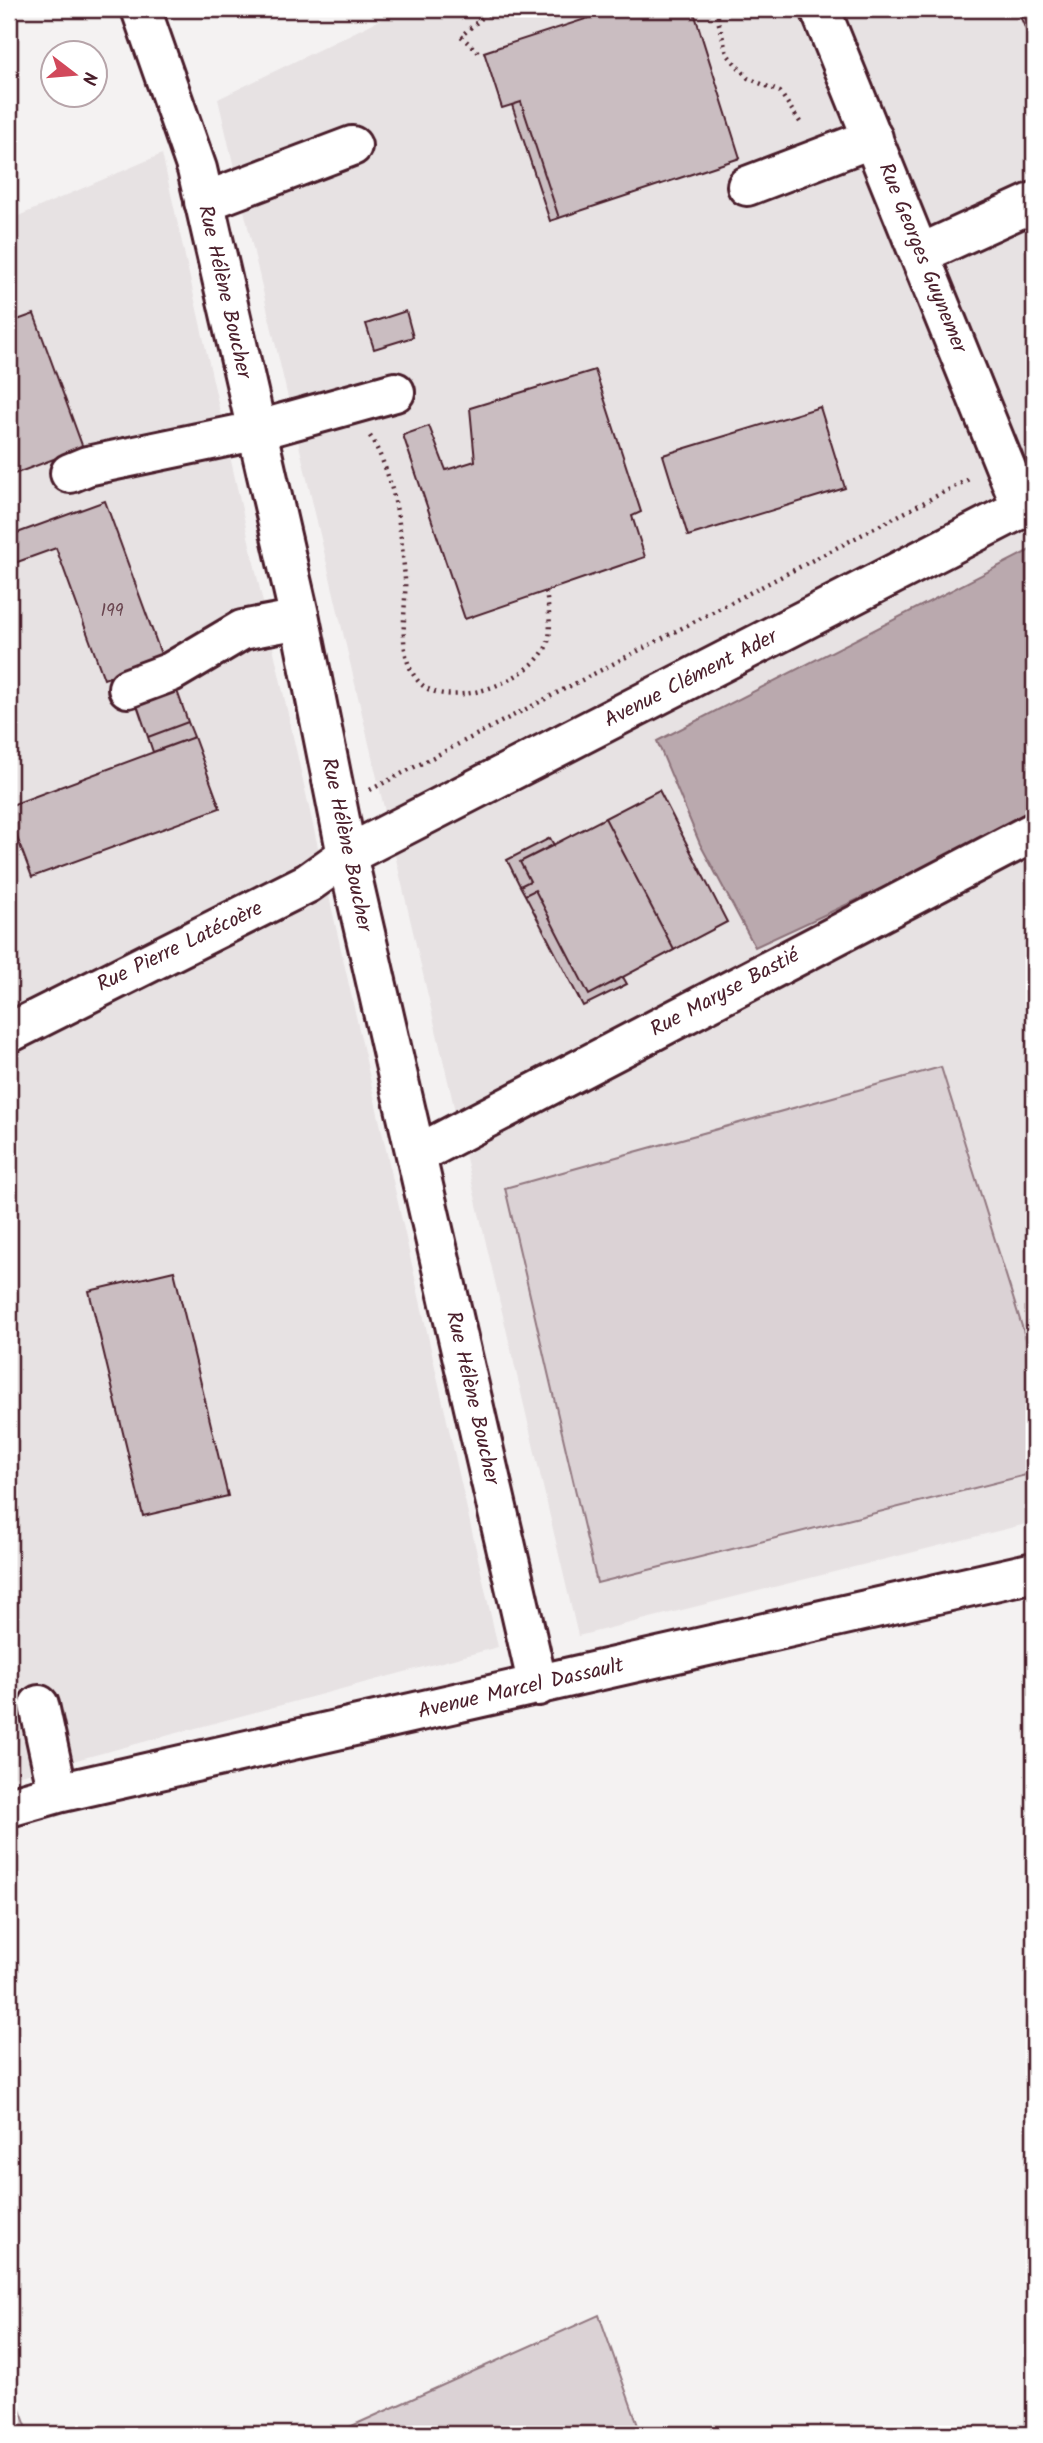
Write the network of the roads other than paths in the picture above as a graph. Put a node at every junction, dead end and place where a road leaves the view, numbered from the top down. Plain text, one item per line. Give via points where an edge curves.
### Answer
1 (141, 9) edge
2 (820, 9) edge
3 (873, 138) junction
4 (352, 146) dead end
5 (747, 186) dead end
6 (204, 202) junction
7 (1034, 202) edge
8 (920, 254) junction
9 (395, 392) dead end
10 (255, 431) junction
11 (70, 473) dead end
12 (1028, 505) edge
13 (300, 619) junction
14 (128, 688) dead end
15 (1034, 832) edge
16 (347, 855) junction
17 (9, 1033) edge
18 (416, 1155) junction
19 (1034, 1572) edge
20 (538, 1686) junction
21 (39, 1705) dead end
22 (58, 1793) junction
23 (9, 1807) edge

1 - 6 street, Rue Hélène Boucher via 197,169
2 - 3 street, Rue Georges Guynemer
3 - 5 street
3 - 8 street, Rue Georges Guynemer
4 - 6 street
6 - 10 street, Rue Hélène Boucher
7 - 8 street
8 - 12 street, Rue Georges Guynemer
9 - 10 street
10 - 11 street
10 - 13 street, Rue Hélène Boucher
12 - 16 street, Avenue Clément Ader
13 - 14 street via 242,630 171,672
13 - 16 street, Rue Hélène Boucher
15 - 18 street, Rue Maryse Bastié
16 - 17 street, Rue Pierre Latécoère via 308,884
16 - 18 street, Rue Hélène Boucher
18 - 20 street, Rue Hélène Boucher
19 - 20 street, Avenue Marcel Dassault
20 - 22 street, Avenue Marcel Dassault
21 - 22 street
22 - 23 street, Avenue Marcel Dassault

